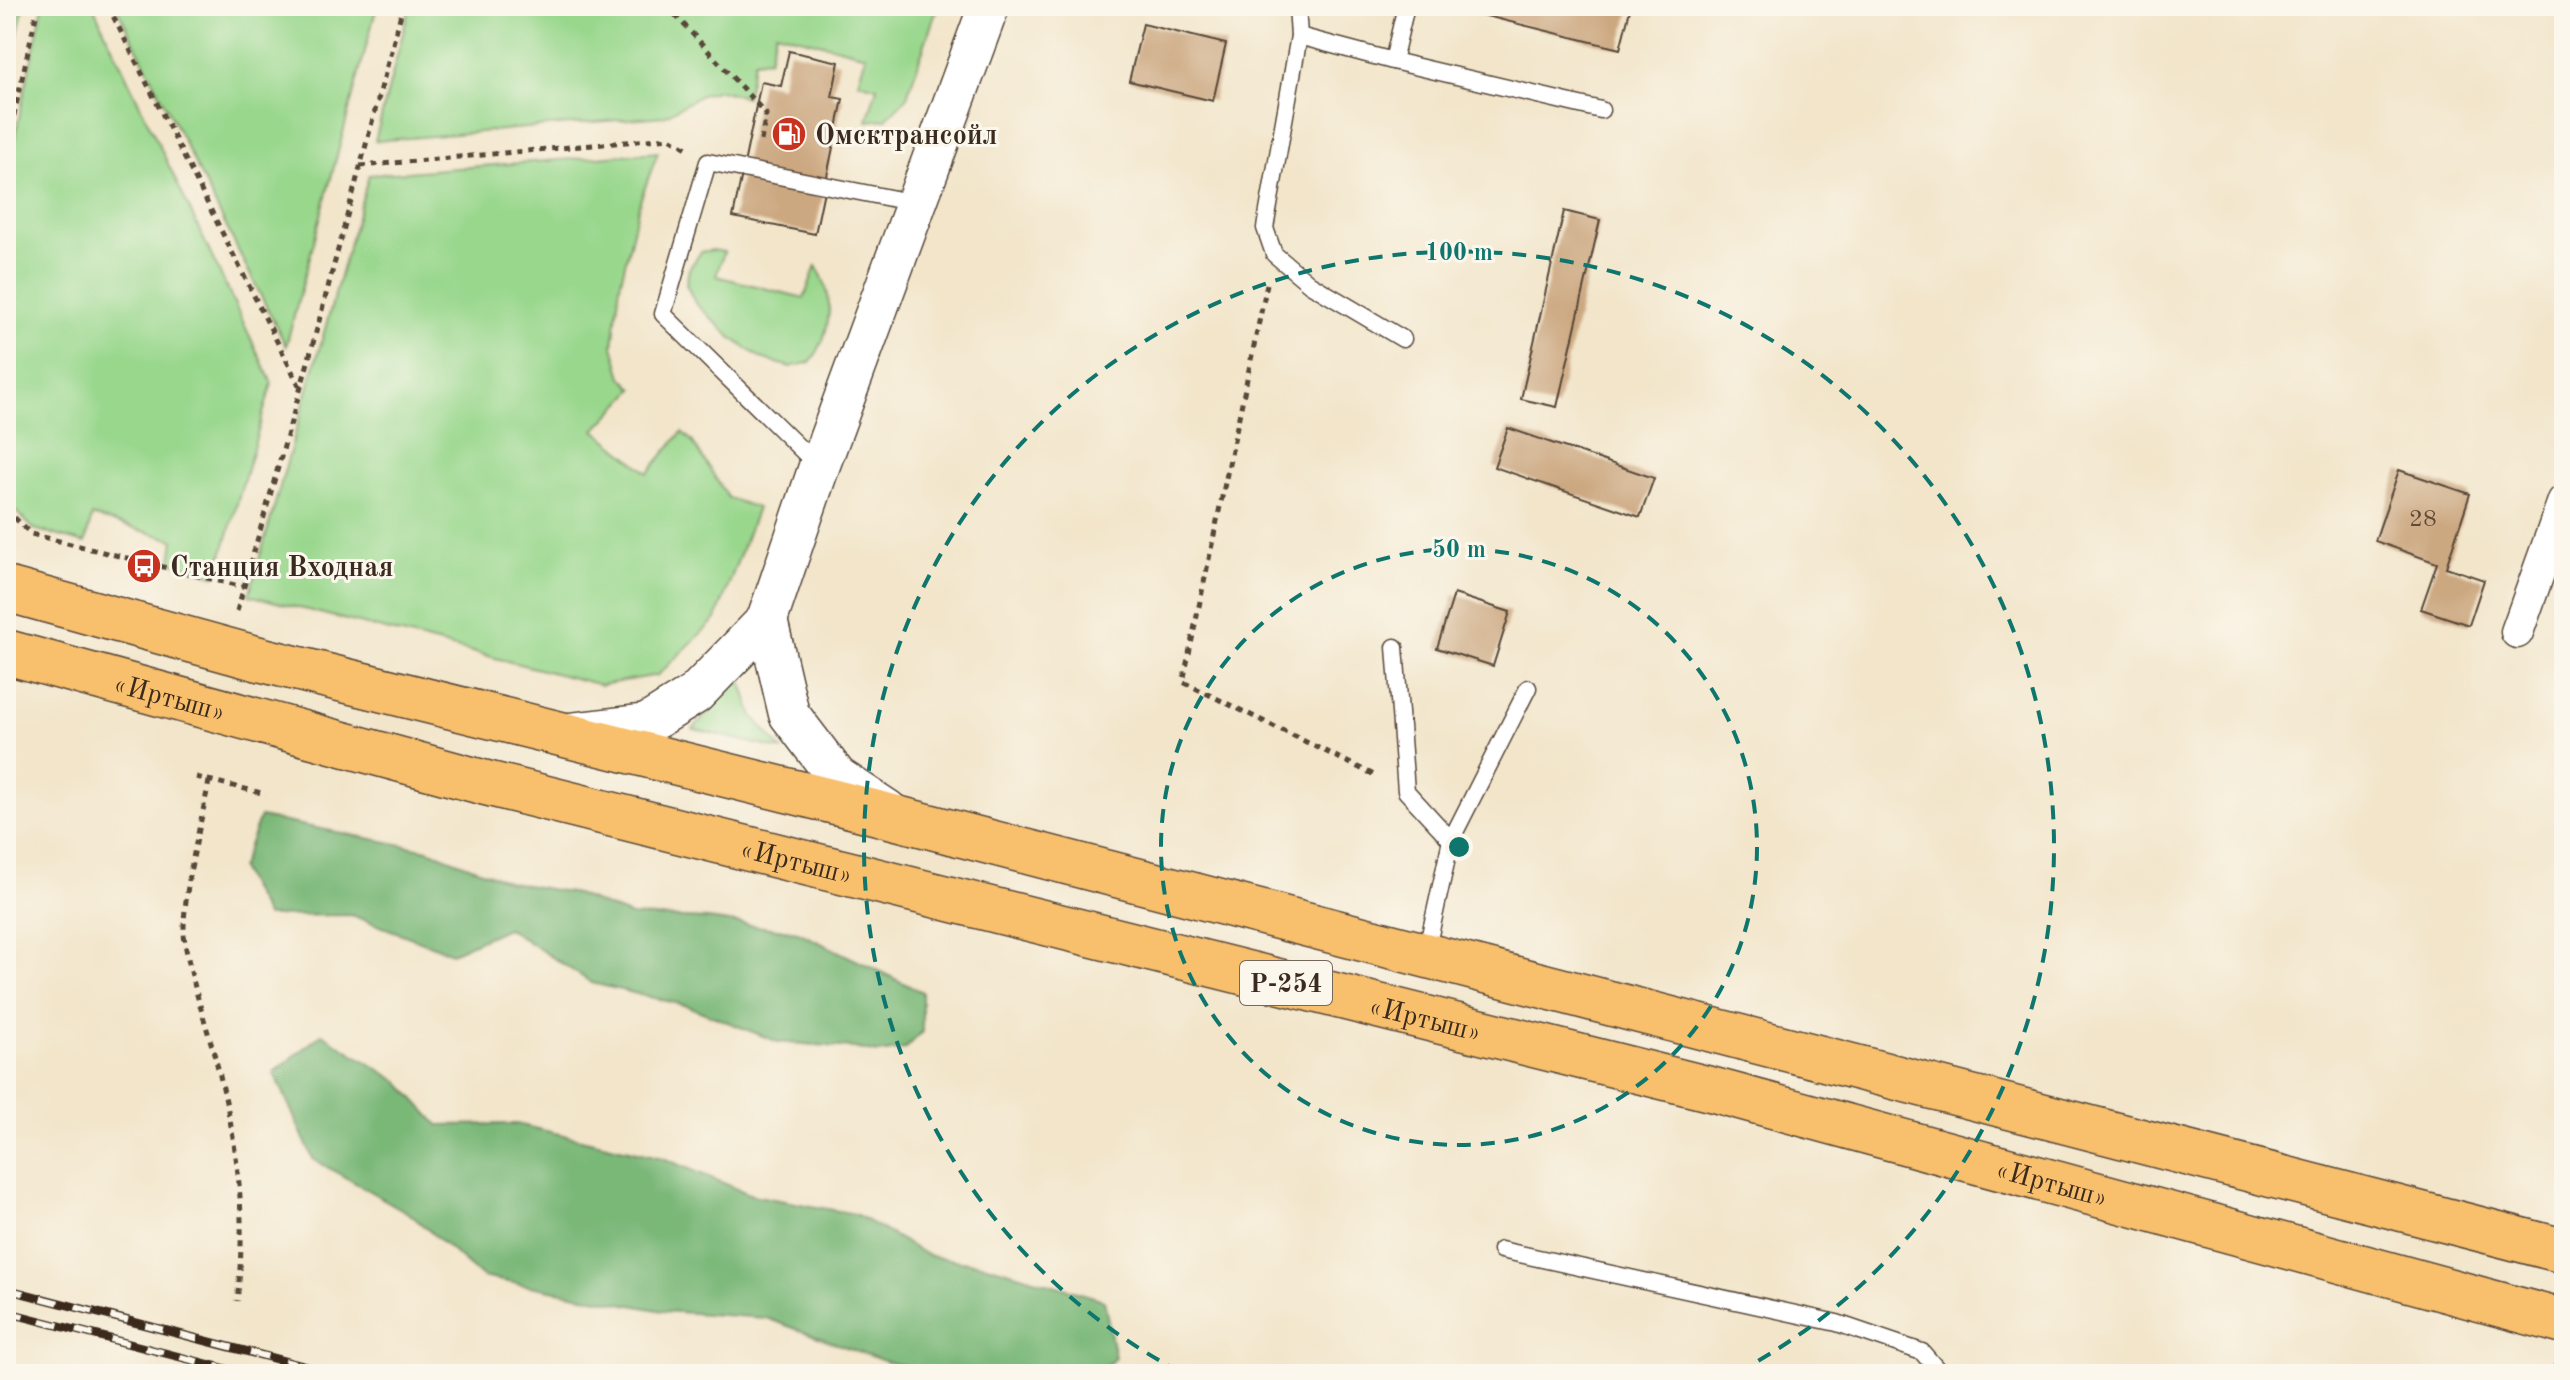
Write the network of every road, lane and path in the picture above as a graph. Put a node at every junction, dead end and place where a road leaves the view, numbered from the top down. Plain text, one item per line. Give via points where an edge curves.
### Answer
1 (38, 6) edge
2 (108, 6) edge
3 (403, 6) edge
4 (667, 6) edge
5 (989, 6) edge
6 (1297, 6) edge
7 (1406, 6) edge
8 (1299, 36) junction
9 (1393, 61) junction
10 (1601, 110) dead end
11 (6, 151) edge
12 (708, 162) junction
13 (360, 166) junction
14 (755, 171) junction
15 (915, 203) junction
16 (1274, 254) junction
17 (1403, 339) dead end
18 (300, 388) junction
19 (819, 467) junction
20 (2564, 501) edge
21 (6, 509) edge
22 (243, 587) junction
23 (6, 589) edge
24 (234, 620) dead end
25 (767, 620) junction
26 (2517, 632) dead end
27 (1395, 647) dead end
28 (6, 652) edge
29 (1528, 688) dead end
30 (561, 734) junction
31 (196, 777) dead end
32 (209, 781) junction
33 (1406, 791) junction
34 (266, 794) dead end
35 (901, 819) junction
36 (1451, 840) junction
37 (1426, 954) junction
38 (1501, 1250) dead end
39 (2564, 1251) edge
40 (237, 1301) dead end
41 (2564, 1322) edge
42 (2564, 1365) edge
43 (1941, 1374) edge
44 (2562, 1374) edge

1 - 11 path
2 - 18 path
3 - 13 path
4 - 14 path via 766,114
5 - 15 street
6 - 8 lane
7 - 9 lane
8 - 9 lane
8 - 16 lane via 1265,228
9 - 10 lane
12 - 13 path via 670,138
12 - 14 lane
12 - 19 lane via 663,314
13 - 18 path
14 - 15 lane
15 - 19 street
16 - 17 lane via 1310,284
16 - 33 path via 1183,682
18 - 22 path
19 - 25 street
20 - 26 street
21 - 22 path via 31,534
22 - 24 path
23 - 30 main road, Р-254
25 - 30 street via 695,694 647,724
25 - 35 street via 789,714 837,777
27 - 33 lane
28 - 41 main road, «Иртыш» / Р-254 via 482,782 1714,1090
29 - 36 lane
30 - 35 main road, Р-254
31 - 32 path
32 - 34 path
32 - 40 path via 185,940 240,1174
33 - 36 lane
35 - 37 main road, Р-254
36 - 37 lane
37 - 39 main road, Р-254
38 - 43 lane via 1837,1323 1922,1352
42 - 44 lane

